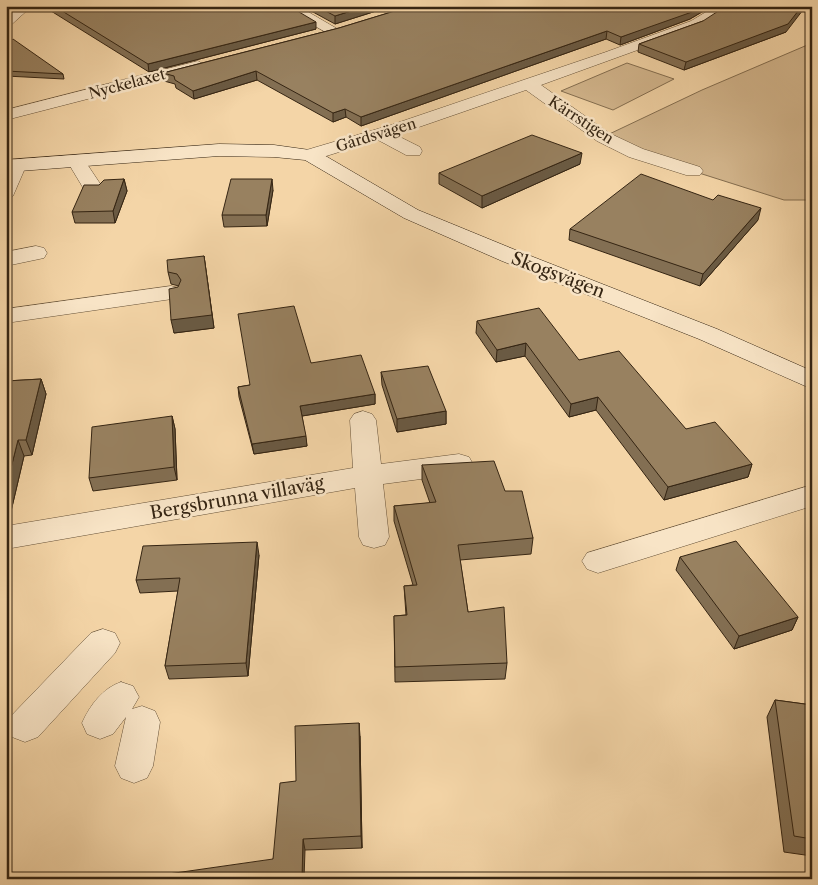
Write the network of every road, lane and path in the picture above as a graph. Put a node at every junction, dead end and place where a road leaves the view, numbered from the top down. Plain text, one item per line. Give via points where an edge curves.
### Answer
1 (25, 6) edge
2 (287, 6) edge
3 (726, 6) edge
4 (6, 22) edge
5 (350, 26) edge
6 (334, 31) junction
7 (308, 37) edge
8 (205, 59) edge
9 (527, 84) junction
10 (6, 115) edge
11 (380, 134) junction
12 (413, 151) dead end
13 (310, 155) junction
14 (76, 161) junction
15 (11, 166) edge
16 (694, 171) dead end
17 (95, 191) edge
18 (6, 192) edge
19 (36, 253) dead end
20 (6, 259) edge
21 (171, 293) edge
22 (6, 316) edge
23 (812, 381) edge
24 (363, 420) dead end
25 (468, 462) edge
26 (368, 476) junction
27 (812, 495) edge
28 (374, 537) dead end
29 (6, 538) edge
30 (598, 561) dead end
31 (103, 643) dead end
32 (121, 714) dead end
33 (25, 726) dead end
34 (134, 766) dead end

1 - 4 street
2 - 6 street
3 - 9 street, Gårdsvägen via 696,24
5 - 6 street
6 - 7 street
8 - 10 street, Nyckelaxet
9 - 11 street, Gårdsvägen
9 - 16 street, Kärrstigen via 603,137 636,152
11 - 12 street
11 - 13 street, Gårdsvägen
13 - 14 street, Gårdsvägen via 219,150
13 - 23 street, Skogsvägen via 411,214 708,334
14 - 15 street, Gårdsvägen
14 - 17 street
15 - 18 street
19 - 20 street
21 - 22 street
24 - 26 street
25 - 26 street, Bergsbrunna villaväg
26 - 28 street
26 - 29 street, Bergsbrunna villaväg
27 - 30 street
31 - 33 street
32 - 34 street

